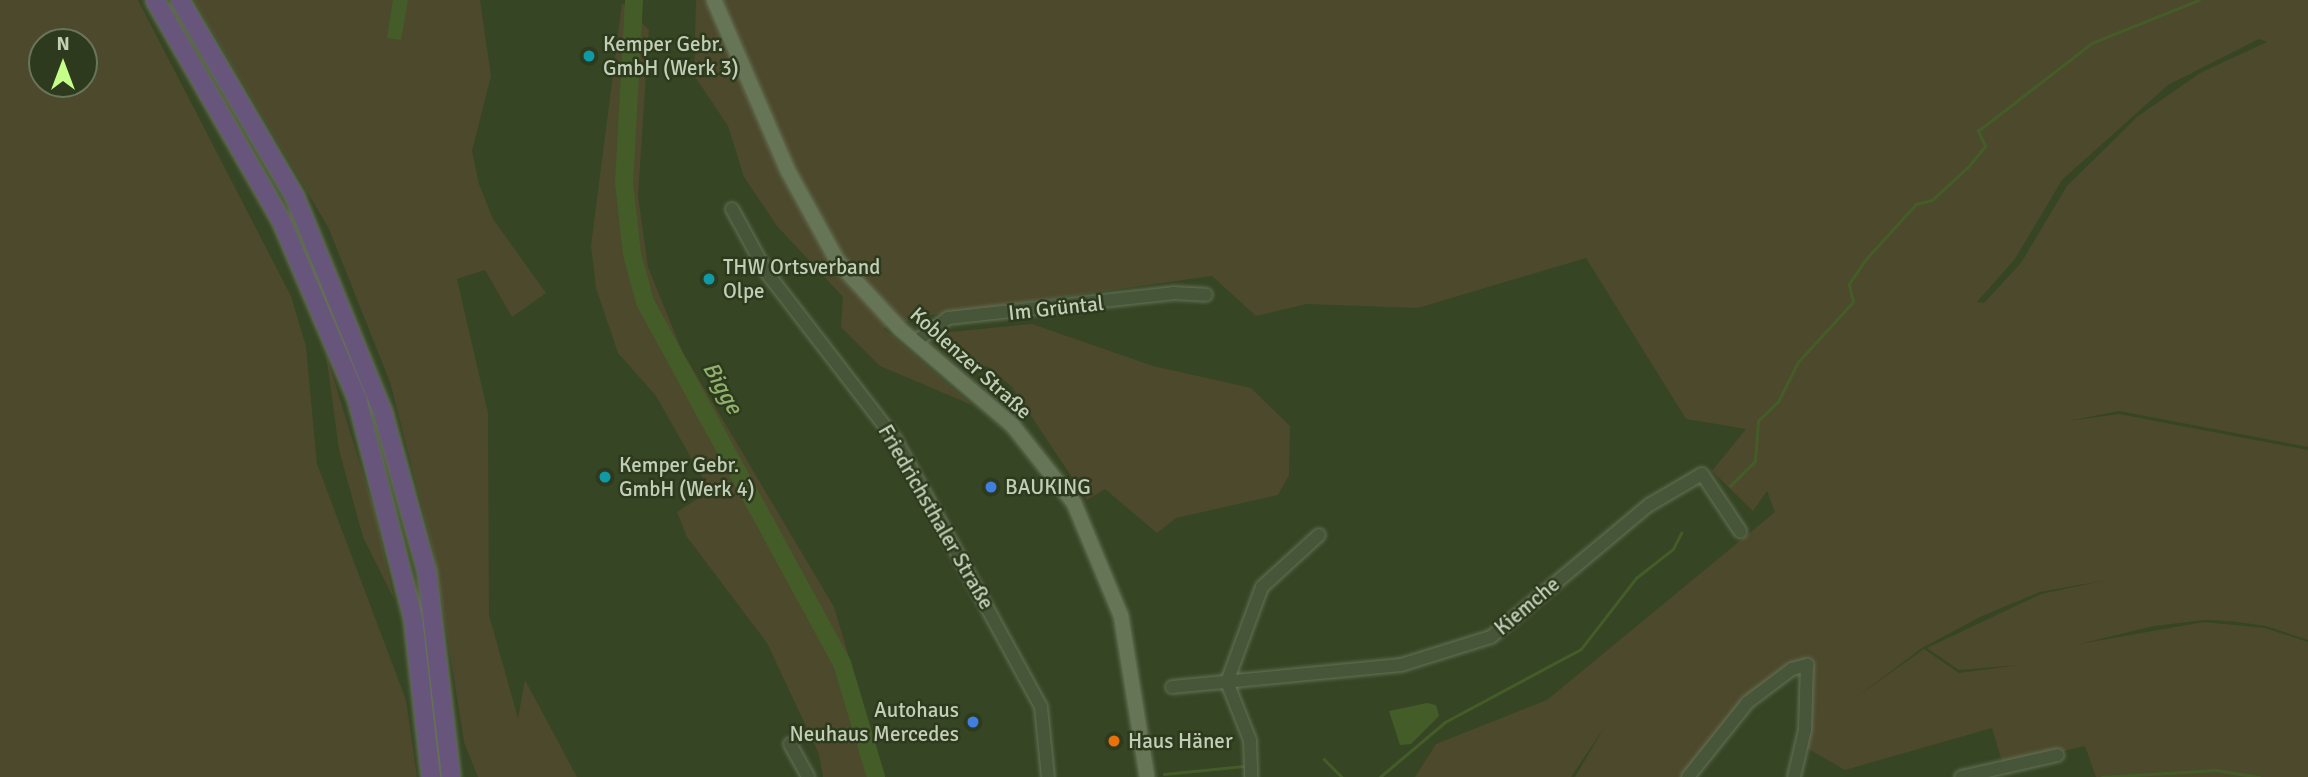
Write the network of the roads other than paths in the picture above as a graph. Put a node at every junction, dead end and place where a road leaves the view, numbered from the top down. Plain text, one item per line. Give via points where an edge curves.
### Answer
1 (155, 0) edge
2 (180, 0) edge
3 (714, 0) edge
4 (732, 209) dead end
5 (1206, 295) dead end
6 (915, 342) junction
7 (1740, 531) dead end
8 (1320, 535) dead end
9 (1227, 682) junction
10 (1172, 687) dead end
11 (790, 744) dead end
12 (2058, 755) dead end
13 (1144, 774) edge
14 (431, 777) edge
15 (451, 777) edge
16 (808, 777) edge
17 (1048, 777) edge
18 (1251, 777) edge
19 (1688, 777) edge
20 (1794, 777) edge
21 (1961, 777) edge

1 - 14 highway via 281,220 357,398 414,617
2 - 15 highway via 295,197 383,413 427,572
3 - 6 main road, Koblenzer Straße via 818,230 838,262
4 - 17 street, Friedrichsthaler Straße via 767,273 895,439 1041,706
5 - 6 street, Im Grüntal via 1173,293 948,318
6 - 13 main road, Koblenzer Straße via 1013,426 1074,503 1121,616
7 - 9 street, Kiemche via 1702,474 1650,505 1491,637 1401,665
8 - 9 street via 1262,587
9 - 10 street, Kiemche
9 - 18 street via 1250,740
11 - 16 street
12 - 21 street
19 - 20 street via 1748,702 1792,669 1807,665 1805,730

